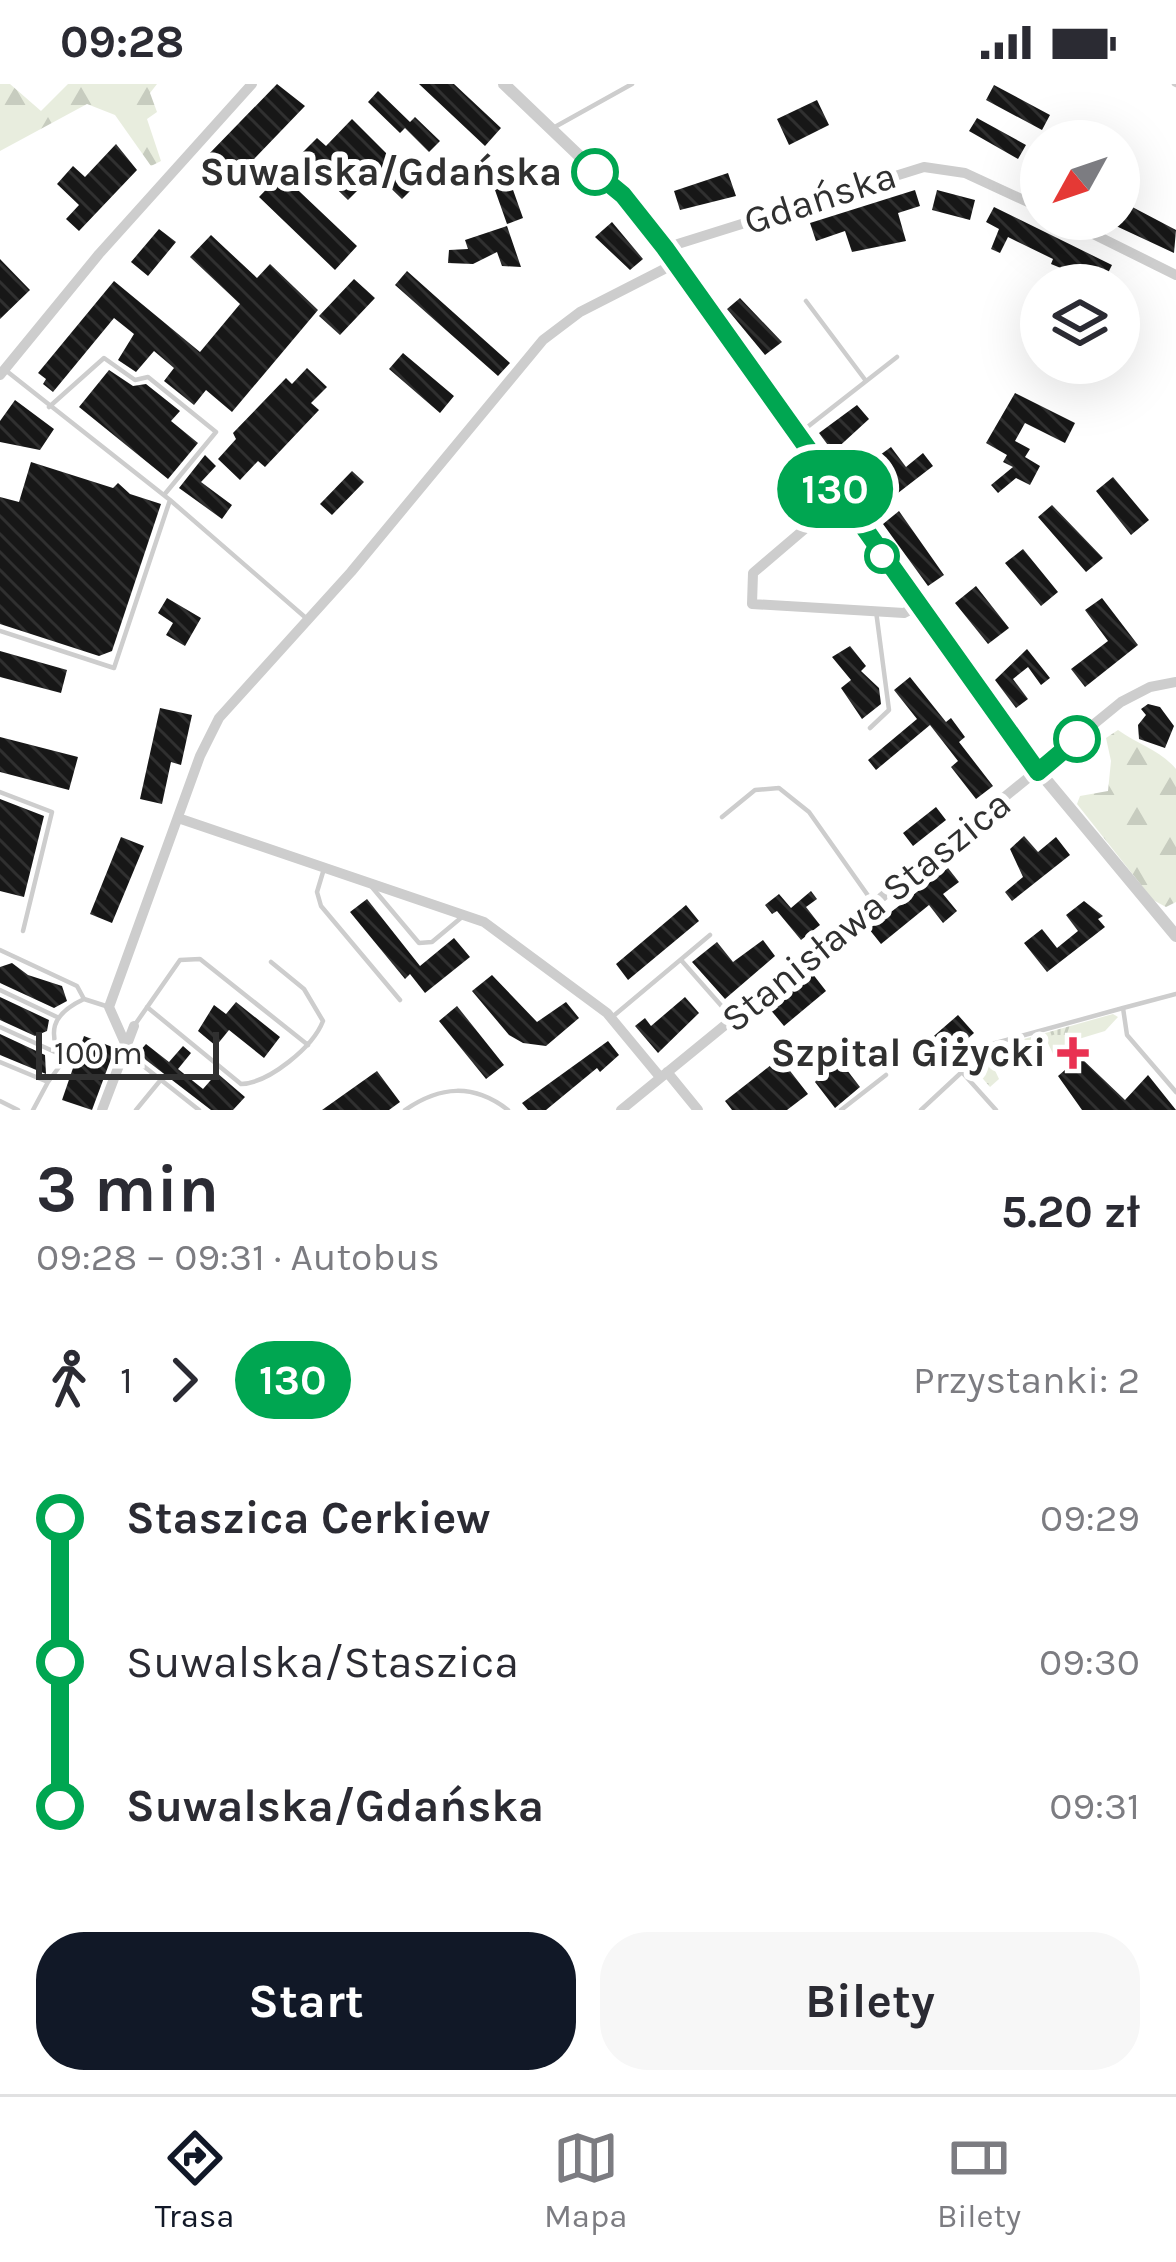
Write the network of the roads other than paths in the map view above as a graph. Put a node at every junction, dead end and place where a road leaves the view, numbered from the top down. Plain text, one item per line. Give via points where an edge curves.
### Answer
1 (252, 84) edge
2 (504, 84) edge
3 (632, 84) edge
4 (550, 129) junction
5 (1020, 198) edge
6 (1105, 240) edge
7 (665, 248) junction
8 (676, 263) junction
9 (1176, 275) edge
10 (806, 301) dead end
11 (898, 357) dead end
12 (2, 372) edge
13 (866, 381) junction
14 (50, 407) junction
15 (796, 436) junction
16 (167, 498) junction
17 (841, 498) junction
18 (918, 606) junction
19 (876, 611) junction
20 (309, 620) junction
21 (0, 632) edge
22 (1176, 682) edge
23 (870, 728) dead end
24 (1038, 772) junction
25 (0, 792) edge
26 (722, 817) dead end
27 (178, 818) junction
28 (325, 866) junction
29 (368, 881) junction
30 (874, 904) junction
31 (464, 915) junction
32 (22, 931) dead end
33 (710, 934) dead end
34 (1176, 936) edge
35 (0, 950) edge
36 (681, 960) junction
37 (271, 962) dead end
38 (0, 990) edge
39 (1176, 994) edge
40 (84, 999) junction
41 (400, 1000) dead end
42 (109, 1007) junction
43 (147, 1007) junction
44 (1123, 1008) junction
45 (57, 1017) junction
46 (611, 1018) junction
47 (733, 1019) junction
48 (134, 1026) joint
49 (0, 1027) edge
50 (308, 1045) junction
51 (124, 1046) junction
52 (58, 1054) junction
53 (0, 1062) edge
54 (961, 1071) junction
55 (664, 1075) junction
56 (886, 1076) dead end
57 (161, 1080) junction
58 (48, 1082) junction
59 (1176, 1092) edge
60 (0, 1101) edge
61 (188, 1107) edge
62 (18, 1110) edge
63 (33, 1110) edge
64 (102, 1110) edge
65 (136, 1110) edge
66 (199, 1110) edge
67 (405, 1110) edge
68 (508, 1110) edge
69 (621, 1110) edge
70 (698, 1110) edge
71 (841, 1110) edge
72 (921, 1110) edge
73 (996, 1110) edge

1 - 12 street
2 - 4 street
3 - 4 lane
4 - 7 street via 623,195
5 - 7 street, Gdańska via 984,180 923,167
6 - 9 street
7 - 8 street
8 - 15 street
8 - 20 street via 543,340
10 - 13 lane
11 - 13 lane
12 - 14 lane
13 - 15 lane
14 - 16 lane
14 - 16 lane via 104,358 135,380 148,377 215,432
15 - 17 street
16 - 20 lane
16 - 21 lane via 113,668
17 - 18 street
17 - 19 street via 753,573 752,604
18 - 19 street
18 - 24 street
19 - 23 lane via 889,710
20 - 27 street via 219,718
22 - 24 street, Stanisława Staszica via 1136,693
24 - 30 street, Stanisława Staszica
24 - 34 street
25 - 32 lane via 52,812
26 - 30 lane via 755,790 779,788 809,812
27 - 28 street
27 - 42 street
28 - 29 street
28 - 41 lane via 321,906
29 - 31 street
29 - 31 lane via 418,944
30 - 47 street, Stanisława Staszica
31 - 46 street
33 - 36 lane
35 - 40 lane via 77,986
36 - 46 lane
36 - 47 lane
37 - 50 lane via 318,1006 323,1022
38 - 45 lane
39 - 44 lane
40 - 42 lane
40 - 45 lane
42 - 51 street
43 - 48 lane
43 - 50 lane via 241,1084 256,1084
43 - 50 lane via 188,956
44 - 54 lane via 1000,1041
44 - 59 lane via 1127,1034
45 - 52 lane via 51,1037
46 - 55 street
47 - 55 street, Stanisława Staszica
48 - 51 street
49 - 52 lane
51 - 57 lane
51 - 64 street
52 - 58 lane via 59,1073
53 - 58 lane
54 - 72 lane
54 - 73 lane
55 - 69 street, Stanisława Staszica
55 - 70 street
56 - 71 lane
57 - 61 lane
57 - 65 lane
58 - 63 lane
60 - 62 lane
61 - 66 lane
67 - 68 lane via 452,1088

